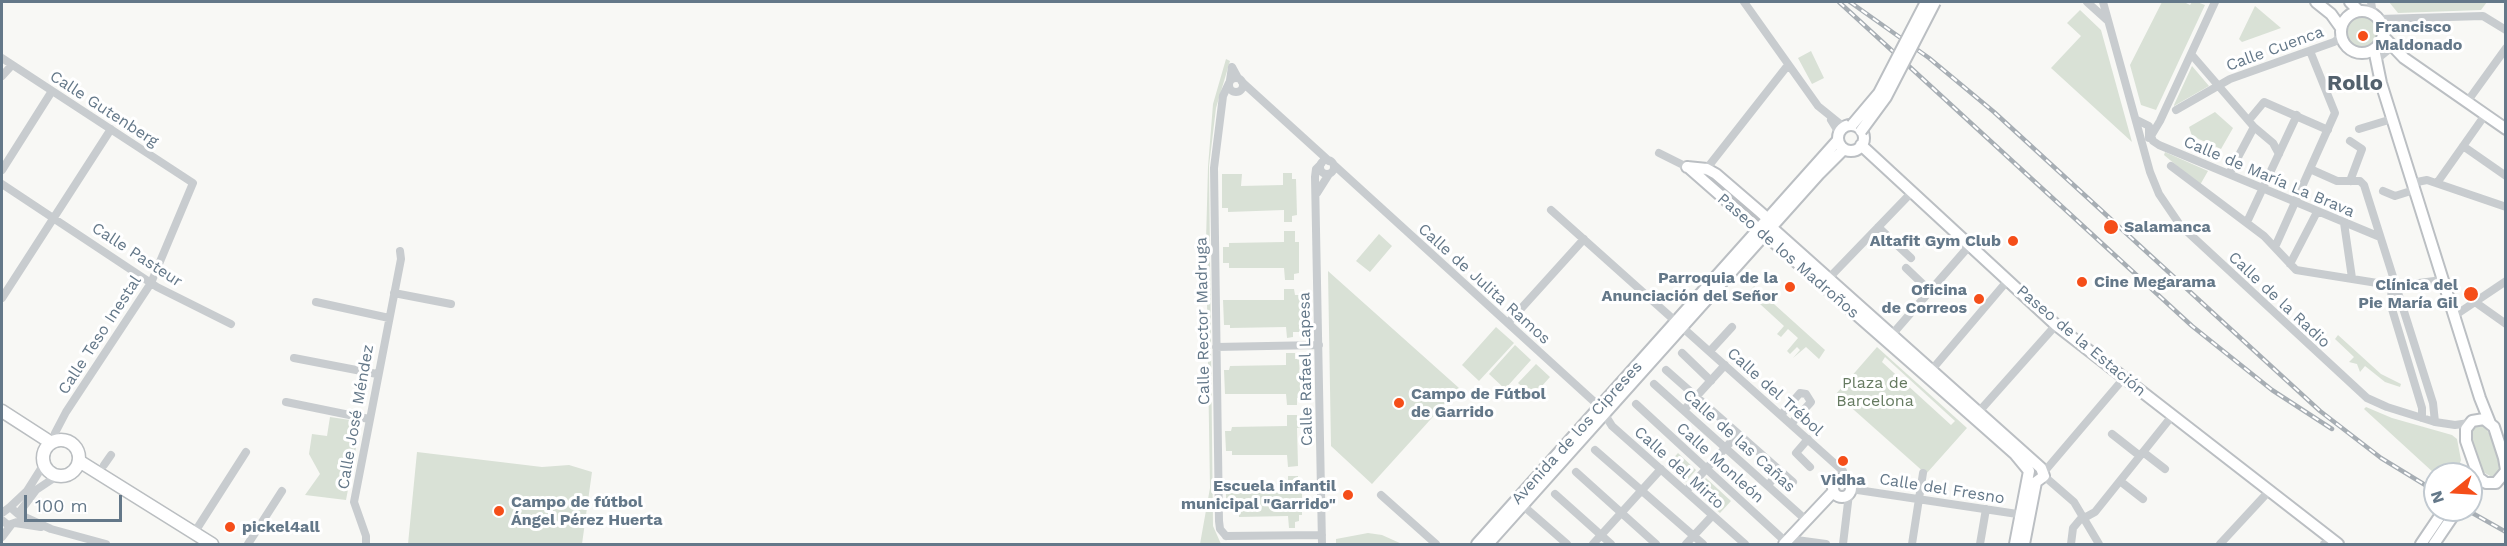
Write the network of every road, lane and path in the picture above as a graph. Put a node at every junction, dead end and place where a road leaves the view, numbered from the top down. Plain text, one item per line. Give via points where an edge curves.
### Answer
1 (1744, 2) edge
2 (1926, 2) edge
3 (1935, 2) edge
4 (2103, 2) edge
5 (2215, 2) edge
6 (2316, 2) edge
7 (2349, 2) edge
8 (2372, 2) edge
9 (2089, 3) edge
10 (2331, 14) junction
11 (2352, 15) junction
12 (2376, 17) junction
13 (2109, 21) junction
14 (2505, 30) edge
15 (2341, 33) junction
16 (2383, 36) junction
17 (2505, 48) edge
18 (2310, 51) junction
19 (2376, 52) junction
20 (2191, 54) junction
21 (2, 58) edge
22 (2404, 58) junction
23 (12, 65) junction
24 (1788, 65) junction
25 (2, 76) edge
26 (1236, 84) joint
27 (2219, 85) junction
28 (52, 91) junction
29 (2467, 102) junction
30 (2176, 110) dead end
31 (2297, 115) junction
32 (2485, 115) junction
33 (2161, 116) junction
34 (2392, 119) junction
35 (2137, 120) junction
36 (2249, 120) junction
37 (2146, 123) junction
38 (2503, 124) edge
39 (2254, 127) junction
40 (111, 129) junction
41 (2359, 129) dead end
42 (2328, 130) junction
43 (1846, 134) junction
44 (2151, 136) junction
45 (2350, 141) dead end
46 (2143, 142) junction
47 (1861, 146) junction
48 (2463, 146) junction
49 (1659, 153) dead end
50 (2279, 154) junction
51 (1325, 165) junction
52 (2171, 166) dead end
53 (1687, 167) joint
54 (2310, 169) junction
55 (2, 170) edge
56 (1704, 173) junction
57 (1329, 174) junction
58 (2229, 174) junction
59 (2505, 176) edge
60 (1350, 181) junction
61 (2350, 181) junction
62 (193, 183) joint
63 (2437, 183) junction
64 (2, 184) edge
65 (2413, 186) junction
66 (2263, 189) junction
67 (2383, 191) dead end
68 (1912, 192) junction
69 (1317, 193) junction
70 (2295, 203) junction
71 (2505, 207) edge
72 (1551, 210) dead end
73 (2317, 212) junction
74 (54, 217) junction
75 (2247, 222) junction
76 (2344, 223) junction
77 (1766, 227) junction
78 (1878, 227) junction
79 (2380, 237) junction
80 (1584, 239) junction
81 (1970, 245) junction
82 (2275, 247) junction
83 (400, 251) dead end
84 (1911, 258) dead end
85 (2290, 264) junction
86 (1906, 268) dead end
87 (2352, 278) junction
88 (1828, 279) junction
89 (2008, 280) junction
90 (2442, 280) junction
91 (2505, 281) edge
92 (151, 283) junction
93 (2394, 285) junction
94 (1929, 290) junction
95 (394, 292) junction
96 (2, 298) edge
97 (316, 302) dead end
98 (2475, 302) junction
99 (451, 304) dead end
100 (2454, 316) junction
101 (389, 318) junction
102 (1508, 323) junction
103 (231, 324) dead end
104 (2505, 324) edge
105 (1680, 325) junction
106 (2056, 325) junction
107 (1732, 327) dead end
108 (1890, 339) junction
109 (1319, 345) junction
110 (1216, 347) junction
111 (1710, 351) junction
112 (1682, 352) dead end
113 (294, 358) dead end
114 (1725, 365) junction
115 (1666, 370) dead end
116 (377, 374) junction
117 (1930, 374) junction
118 (2124, 378) junction
119 (1711, 381) junction
120 (1654, 384) dead end
121 (1697, 397) junction
122 (2480, 398) junction
123 (286, 402) dead end
124 (1636, 404) dead end
125 (1684, 410) junction
126 (2, 411) edge
127 (1602, 411) junction
128 (1976, 414) junction
129 (1781, 415) junction
130 (2172, 416) junction
131 (2422, 418) junction
132 (369, 419) junction
133 (2472, 421) junction
134 (2435, 422) junction
135 (2490, 423) junction
136 (1791, 424) junction
137 (2446, 424) junction
138 (1738, 434) junction
139 (2112, 434) dead end
140 (2465, 436) junction
141 (52, 438) junction
142 (1808, 439) junction
143 (2503, 445) edge
144 (1726, 448) junction
145 (1595, 450) dead end
146 (246, 452) dead end
147 (2142, 454) junction
148 (111, 455) dead end
149 (79, 461) junction
150 (2471, 461) edge
151 (44, 464) junction
152 (104, 465) dead end
153 (1810, 467) dead end
154 (1661, 469) junction
155 (1707, 469) junction
156 (2165, 469) dead end
157 (1780, 471) junction
158 (1576, 472) dead end
159 (1923, 473) dead end
160 (2505, 473) edge
161 (2036, 474) junction
162 (57, 476) junction
163 (2120, 481) junction
164 (1793, 482) dead end
165 (1847, 482) junction
166 (2483, 482) edge
167 (1768, 485) junction
168 (1642, 490) junction
169 (2270, 490) junction
170 (282, 491) dead end
171 (1686, 491) junction
172 (1833, 492) junction
173 (1555, 494) dead end
174 (1381, 495) dead end
175 (1920, 498) junction
176 (2143, 499) dead end
177 (27, 501) junction
178 (1520, 503) junction
179 (5, 509) edge
180 (1986, 509) junction
181 (1621, 513) junction
182 (18, 514) junction
183 (164, 515) junction
184 (2024, 515) junction
185 (1712, 516) junction
186 (2084, 517) junction
187 (2, 520) edge
188 (32, 521) junction
189 (2436, 522) edge
190 (2449, 522) edge
191 (13, 524) junction
192 (1802, 524) junction
193 (198, 527) dead end
194 (51, 529) junction
195 (66, 534) junction
196 (1601, 535) junction
197 (1694, 536) junction
198 (2, 537) edge
199 (1226, 540) edge
200 (1322, 540) edge
201 (1806, 541) junction
202 (1786, 542) edge
203 (63, 544) edge
204 (106, 544) edge
205 (204, 544) edge
206 (212, 544) edge
207 (248, 544) edge
208 (366, 544) edge
209 (1436, 544) edge
210 (1477, 544) edge
211 (1488, 544) edge
212 (1567, 544) edge
213 (1593, 544) edge
214 (1611, 544) edge
215 (1656, 544) edge
216 (1686, 544) edge
217 (1703, 544) edge
218 (1745, 544) edge
219 (1826, 544) edge
220 (1843, 544) edge
221 (1912, 544) edge
222 (1980, 544) edge
223 (2015, 544) edge
224 (2024, 544) edge
225 (2071, 544) edge
226 (2099, 544) edge
227 (2220, 544) edge
228 (2329, 544) edge
229 (2421, 544) edge
230 (2434, 544) edge

1 - 24 street
2 - 43 main road, bridge via 1879,93
3 - 43 main road, bridge via 1886,97
4 - 9 street
4 - 13 street, Calle de la Radio
5 - 20 street
6 - 10 main road
7 - 11 main road
8 - 12 street
9 - 13 street
10 - 11 main road
10 - 15 main road
11 - 12 main road
11 - 15 main road
12 - 14 street via 2483,16
12 - 16 main road
13 - 35 street, Calle de la Radio
15 - 18 street, Calle Cuenca
15 - 19 main road via 2347,48
16 - 19 main road
16 - 22 main road
17 - 29 street
18 - 27 street, Calle Cuenca
18 - 42 street via 2335,110
19 - 22 main road
19 - 34 main road
20 - 27 street
20 - 33 street
21 - 23 street, Calle Gutenberg
22 - 29 main road
23 - 25 street
23 - 28 street, Calle Gutenberg
24 - 43 street via 1818,106
24 - 56 street
26 - 51 street, Calle de Julita Ramos via 1251,92 1308,143
26 - 110 street, Calle Rector Madruga via 1224,89 1214,168
27 - 30 street, Calle Cuenca
27 - 36 street
28 - 40 street, Calle Gutenberg
28 - 55 street
29 - 32 main road
31 - 36 street via 2264,102
31 - 42 street
31 - 50 street
32 - 38 main road
32 - 48 street
33 - 37 street
33 - 44 street
34 - 41 street
34 - 65 main road
35 - 37 street
35 - 46 street, Calle de la Radio
36 - 39 street
37 - 44 street
39 - 50 street via 2273,143
39 - 58 street
40 - 62 street, Calle Gutenberg
40 - 74 street
42 - 54 street
43 - 47 main road via 1863,138
43 - 47 main road via 1853,151
43 - 77 main road, Avenida de los Cipreses
44 - 46 street
44 - 58 street, Calle de María La Brava via 2159,145
45 - 61 street via 2362,148
46 - 131 street, Calle de la Radio via 2159,194 2180,225 2205,251 2367,399
47 - 68 main road, Paseo de la Estación
48 - 59 street
48 - 63 street
49 - 53 street, Paseo de los Madroños
50 - 66 street
51 - 57 street
51 - 60 street, Calle de Julita Ramos
51 - 69 street, Calle Rafael Lapesa via 1315,177
52 - 75 street
53 - 56 main road, Paseo de los Madroños
54 - 61 street via 2337,181
54 - 70 street
56 - 77 main road, Paseo de los Madroños
57 - 60 street, Calle de Julita Ramos
57 - 69 street
58 - 66 street, Calle de María La Brava
60 - 102 street, Calle de Julita Ramos
61 - 79 street via 2363,183
62 - 92 street, Calle Teso Inestal
63 - 65 street via 2427,180
63 - 71 street
64 - 74 street, Calle Pasteur
65 - 67 street via 2395,196
65 - 90 main road
66 - 70 street, Calle de María La Brava
66 - 75 street
68 - 78 street
68 - 81 main road, Paseo de la Estación
69 - 109 street, Calle Rafael Lapesa
70 - 73 street, Calle de María La Brava
70 - 82 street
72 - 80 street, Calle del Trébol
73 - 76 street, Calle de María La Brava
73 - 85 street
74 - 92 street, Calle Pasteur
74 - 96 street
75 - 82 street
76 - 79 street, Calle de María La Brava
76 - 87 street
77 - 88 main road, Paseo de los Madroños
77 - 105 main road, Avenida de los Cipreses
77 - 108 main road, Paseo de los Madroños
78 - 84 street
78 - 88 street
79 - 93 street
80 - 102 street
80 - 105 street, Calle del Trébol
81 - 89 main road, Paseo de la Estación
81 - 94 street
82 - 85 street
83 - 95 street, Calle José Méndez
85 - 87 street via 2296,270
86 - 94 street
87 - 93 street
88 - 108 main road, Paseo de los Madroños
89 - 106 main road, Paseo de la Estación
89 - 117 street
90 - 93 street
90 - 100 main road
91 - 98 street
92 - 103 street, Calle Pasteur
92 - 141 street, Calle Teso Inestal
93 - 131 street via 2392,309
93 - 134 street
94 - 108 street
95 - 99 street
95 - 101 street, Calle José Méndez
97 - 101 street
98 - 100 street
98 - 104 street
100 - 122 main road
101 - 116 street, Calle José Méndez
102 - 127 street, Calle de Julita Ramos
105 - 111 street, Calle del Trébol
105 - 127 main road, Avenida de los Cipreses
106 - 118 main road, Paseo de la Estación
106 - 128 street
107 - 111 street
108 - 117 main road
109 - 110 street
109 - 200 street, Calle Rafael Lapesa
110 - 199 street, Calle Rector Madruga via 1219,521
111 - 114 street, Calle del Trébol
112 - 119 street
113 - 116 street
114 - 119 street
114 - 129 street, Calle del Trébol
115 - 121 street
116 - 132 street, Calle José Méndez
117 - 128 main road
118 - 130 main road, Paseo de la Estación
118 - 161 street
119 - 121 street
120 - 125 street, Calle de las Cañas
121 - 125 street
121 - 138 street
122 - 133 main road
122 - 135 main road
123 - 132 street
124 - 155 street, Calle Monleón
125 - 144 street, Calle de las Cañas
126 - 141 highway
127 - 154 street, Calle del Mirto via 1612,426
127 - 178 main road, Avenida de los Cipreses
128 - 161 main road
129 - 136 street, Calle del Trébol
129 - 136 street via 1800,393 1808,395 1811,402
130 - 147 street
130 - 169 main road, Paseo de la Estación
131 - 134 street, Calle de la Radio
132 - 208 street, Calle José Méndez via 354,501
133 - 135 main road
133 - 137 street, Calle de la Radio
133 - 140 main road
134 - 137 street, Calle de la Radio
135 - 143 main road
136 - 142 street, Calle del Trébol
137 - 140 street, Calle de la Radio
138 - 144 street
138 - 157 street
139 - 147 street
140 - 150 main road
141 - 149 highway via 73,443
141 - 151 highway via 44,449
142 - 153 street via 1796,453
142 - 165 street, Calle del Trébol via 1843,471
143 - 160 main road
144 - 155 street
144 - 167 street, Calle de las Cañas
145 - 168 street
146 - 193 street
147 - 156 street
147 - 163 street
148 - 152 street
149 - 162 highway via 75,470
149 - 183 highway
151 - 162 highway
151 - 179 street via 27,491
154 - 168 street
154 - 171 street, Calle del Mirto
155 - 171 street
155 - 202 street, Calle Monleón
157 - 164 street
157 - 167 street
158 - 181 street
159 - 175 street
160 - 166 main road via 2496,483
161 - 184 main road
161 - 186 street via 2074,502
162 - 177 street
163 - 176 street
163 - 186 street via 2096,512
165 - 172 main road via 1835,482
165 - 172 main road via 1840,497
165 - 175 street, Calle del Fresno
165 - 220 street
167 - 192 street, Calle de las Cañas
168 - 181 street
168 - 197 street
169 - 227 street
169 - 228 main road, Paseo de la Estación via 2312,523
170 - 207 street
171 - 185 street, Calle del Mirto
172 - 192 main road
173 - 196 street
174 - 209 street
175 - 180 street, Calle del Fresno
175 - 221 street
177 - 182 street
177 - 188 street
178 - 210 main road, Avenida de los Cipreses
178 - 211 main road, Avenida de los Cipreses
178 - 212 street
179 - 182 street
180 - 184 street, Calle del Fresno
180 - 222 street
181 - 196 street
181 - 215 street
182 - 188 street
182 - 191 street
183 - 205 highway
183 - 206 highway
184 - 223 main road
184 - 224 main road
185 - 197 street
185 - 218 street, Calle del Mirto
186 - 225 street via 2073,528
186 - 226 street
187 - 191 street
188 - 194 street
189 - 229 main road
190 - 230 main road
191 - 194 street
191 - 198 street
192 - 201 street, Calle de las Cañas
192 - 202 main road
194 - 195 street
195 - 203 street
195 - 204 street
196 - 213 street
196 - 214 street
197 - 216 street
197 - 217 street
199 - 200 street
201 - 202 street
201 - 219 street

